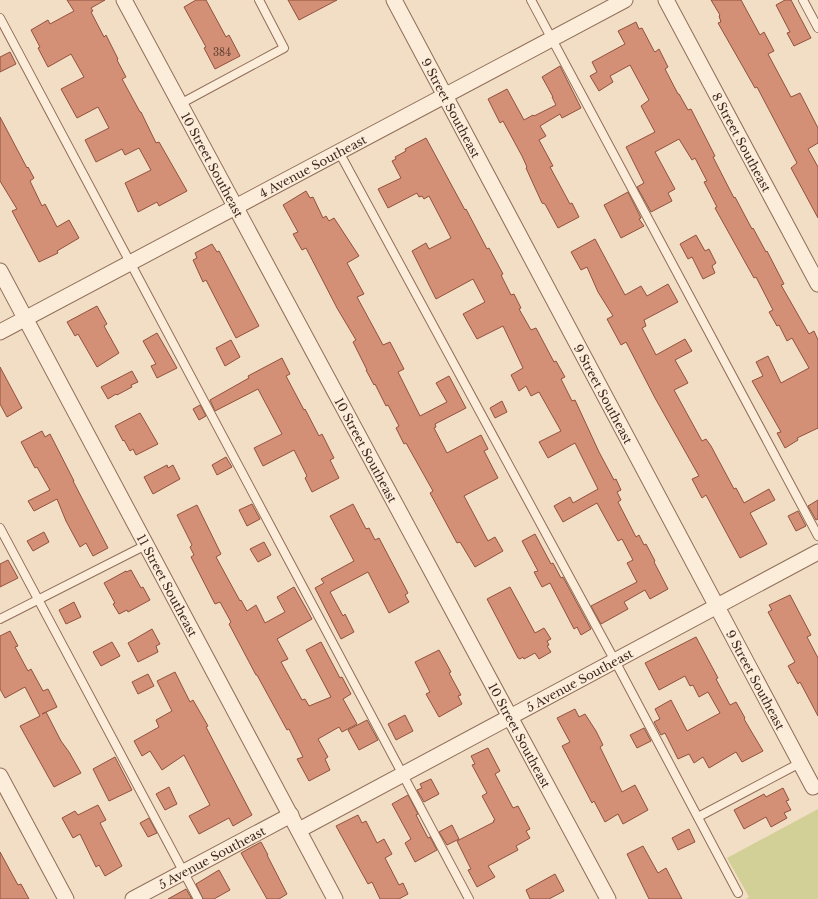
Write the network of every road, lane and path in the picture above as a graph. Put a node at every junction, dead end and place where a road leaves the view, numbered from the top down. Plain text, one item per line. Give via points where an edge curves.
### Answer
1 (124, 0) edge
2 (259, 0) edge
3 (394, 0) edge
4 (531, 0) edge
5 (625, 0) edge
6 (666, 0) edge
7 (803, 0) edge
8 (0, 18) edge
9 (818, 28) edge
10 (552, 39) junction
11 (445, 96) junction
12 (180, 104) junction
13 (339, 152) junction
14 (236, 207) junction
15 (131, 262) junction
16 (0, 271) edge
17 (818, 284) edge
18 (25, 318) junction
19 (0, 332) edge
20 (0, 528) edge
21 (818, 536) edge
22 (146, 545) junction
23 (818, 552) edge
24 (38, 600) junction
25 (717, 606) junction
26 (0, 620) edge
27 (614, 661) junction
28 (510, 717) junction
29 (800, 763) junction
30 (403, 774) junction
31 (0, 776) edge
32 (813, 787) dead end
33 (291, 815) junction
34 (698, 817) junction
35 (299, 830) junction
36 (184, 872) junction
37 (738, 893) dead end
38 (66, 899) edge
39 (133, 899) edge
40 (198, 899) edge
41 (335, 899) edge
42 (469, 899) edge
43 (608, 899) edge

1 - 12 street, 10 Street Southeast
2 - 12 lane via 284,48
3 - 11 street, 9 Street Southeast
4 - 10 lane
5 - 10 street, 4 Avenue Southeast
6 - 17 street, 8 Street Southeast
7 - 9 lane
8 - 15 lane
10 - 11 street, 4 Avenue Southeast
10 - 21 lane
11 - 13 street, 4 Avenue Southeast
11 - 25 street, 9 Street Southeast
12 - 14 street, 10 Street Southeast
13 - 14 street, 4 Avenue Southeast
13 - 27 lane
14 - 15 street, 4 Avenue Southeast
14 - 28 street, 10 Street Southeast
15 - 18 street, 4 Avenue Southeast
15 - 30 lane
16 - 18 street, 11 Street Southeast
18 - 19 street, 4 Avenue Southeast
18 - 22 street, 11 Street Southeast
20 - 24 lane
22 - 24 lane
22 - 33 street, 11 Street Southeast
23 - 25 street, 5 Avenue Southeast
24 - 26 lane
24 - 36 lane
25 - 27 street, 5 Avenue Southeast
25 - 29 street, 9 Street Southeast
27 - 28 street, 5 Avenue Southeast
27 - 34 lane
28 - 30 street, 5 Avenue Southeast
28 - 43 street, 10 Street Southeast
29 - 32 street, 9 Street Southeast
29 - 34 lane
30 - 35 street, 5 Avenue Southeast
30 - 42 lane
31 - 38 street
33 - 35 street, 11 Street Southeast
33 - 36 street, 5 Avenue Southeast
34 - 37 lane
35 - 41 street, 11 Street Southeast
36 - 39 street, 5 Avenue Southeast
36 - 40 lane

